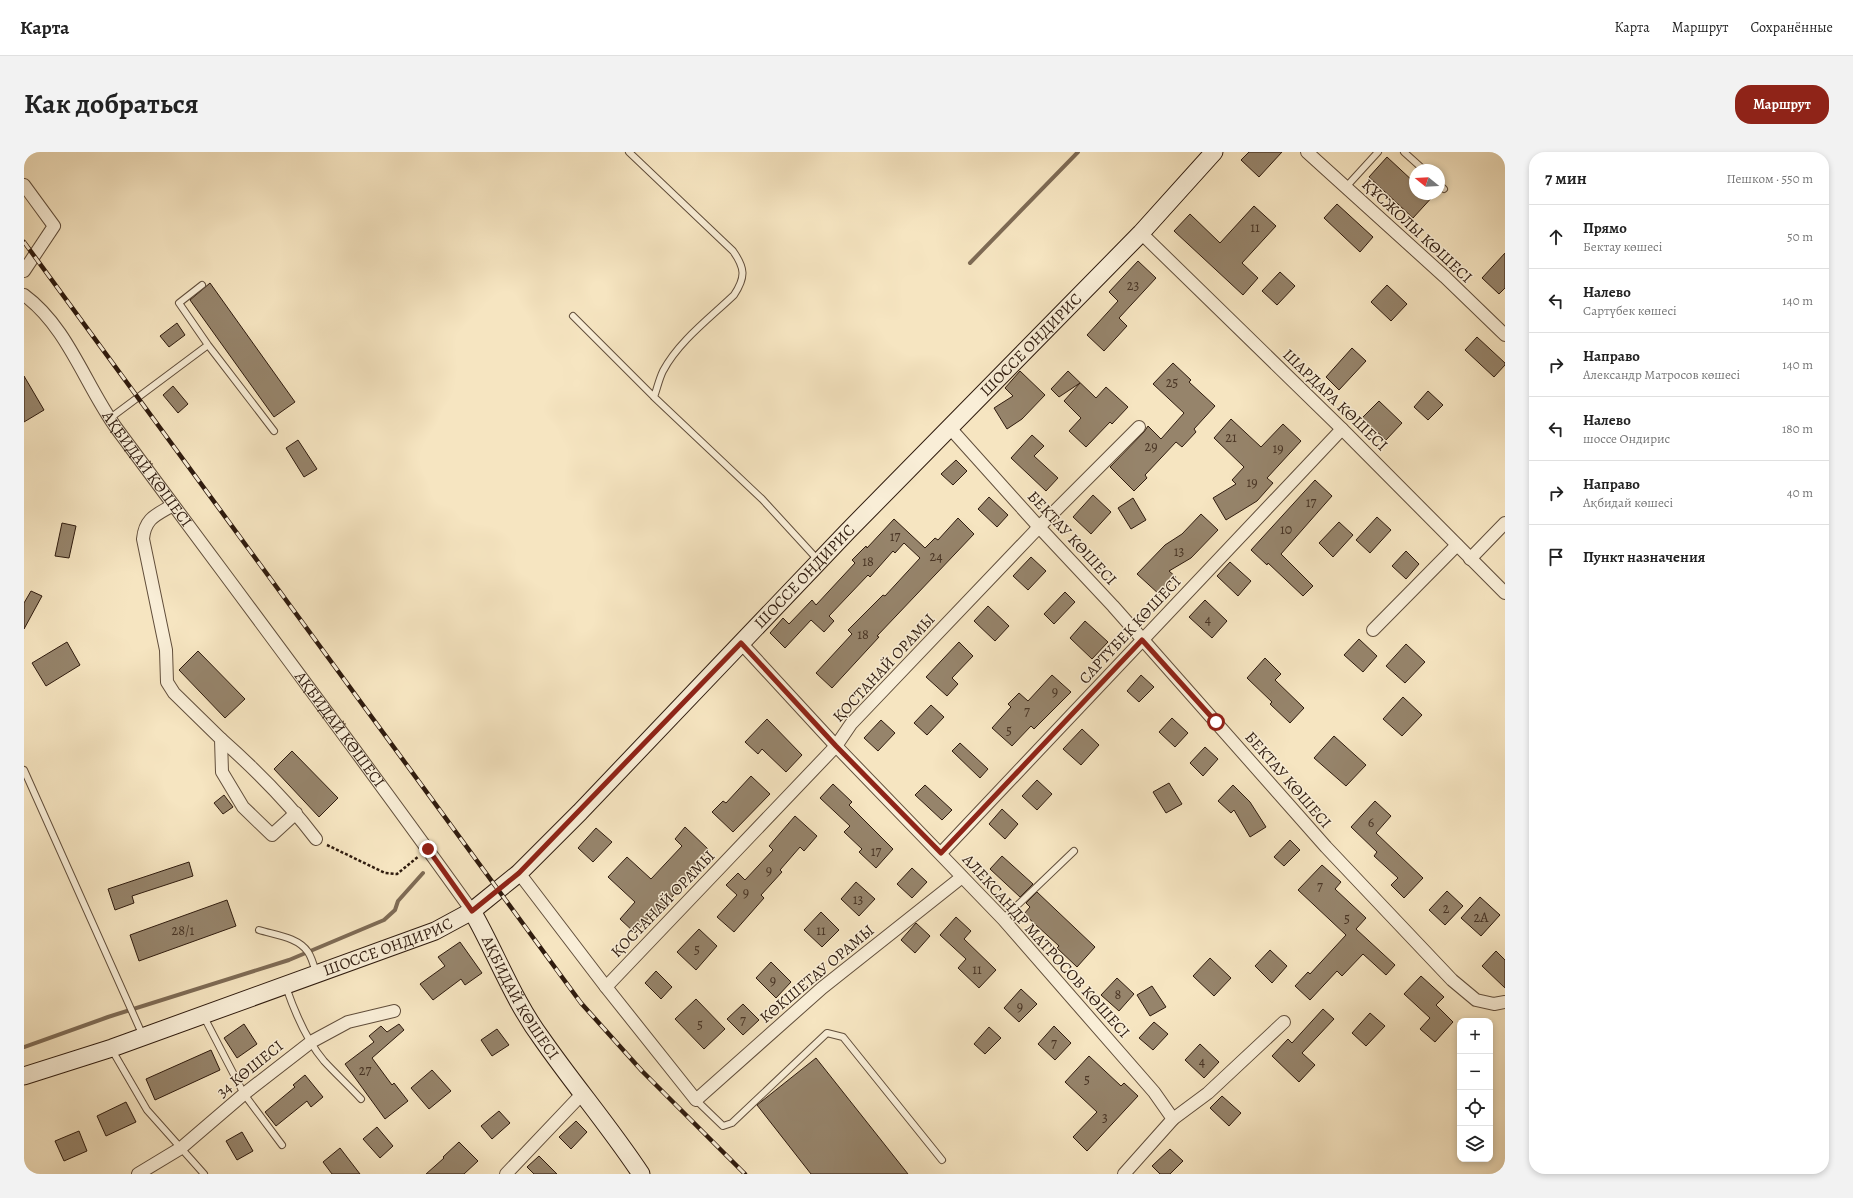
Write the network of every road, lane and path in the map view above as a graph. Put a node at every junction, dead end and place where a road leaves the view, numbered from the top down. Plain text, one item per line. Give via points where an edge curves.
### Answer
1 (630, 152) edge
2 (1214, 152) edge
3 (1307, 152) edge
4 (1378, 152) edge
5 (1404, 152) edge
6 (1417, 164) edge
7 (24, 185) edge
8 (1346, 187) junction
9 (1141, 233) junction
10 (24, 271) edge
11 (202, 285) dead end
12 (24, 295) edge
13 (573, 316) dead end
14 (1504, 330) edge
15 (208, 345) junction
16 (654, 397) junction
17 (109, 419) junction
18 (1139, 426) dead end
19 (950, 428) junction
20 (1342, 429) junction
21 (274, 431) dead end
22 (173, 505) junction
23 (1505, 523) edge
24 (1039, 527) junction
25 (1457, 545) junction
26 (1470, 559) junction
27 (819, 561) junction
28 (1505, 593) edge
29 (1373, 630) dead end
30 (1142, 640) junction
31 (741, 643) junction
32 (221, 739) junction
33 (836, 746) junction
34 (24, 770) edge
35 (296, 813) junction
36 (316, 839) joint
37 (428, 849) junction
38 (1074, 852) dead end
39 (941, 853) junction
40 (519, 873) junction
41 (962, 876) junction
42 (472, 911) junction
43 (1003, 919) junction
44 (259, 930) dead end
45 (317, 974) junction
46 (285, 986) junction
47 (606, 987) junction
48 (1505, 1002) edge
49 (394, 1011) dead end
50 (203, 1016) junction
51 (1284, 1022) dead end
52 (143, 1037) junction
53 (311, 1042) junction
54 (112, 1048) junction
55 (24, 1076) edge
56 (583, 1093) junction
57 (244, 1094) junction
58 (361, 1099) dead end
59 (696, 1100) junction
60 (1173, 1119) junction
61 (282, 1145) dead end
62 (181, 1148) junction
63 (942, 1160) dead end
64 (138, 1174) edge
65 (204, 1174) edge
66 (506, 1174) edge
67 (641, 1174) edge
68 (1124, 1174) edge

1 - 16 lane via 733,251 741,262 743,274 741,285 734,294 671,358 662,372
2 - 9 main road, ШОССЕ ОНДИРИС
3 - 8 street, ҚҰСЖОЛЫ КӨШЕСІ
4 - 8 lane
5 - 6 lane
7 - 10 street via 54,226
8 - 14 street, ҚҰСЖОЛЫ КӨШЕСІ
9 - 19 main road, ШОССЕ ОНДИРИС
9 - 20 street, ШАРДАРА КӨШЕСІ
11 - 15 lane via 179,303
12 - 17 street, АҚБИДАЙ КӨШЕСІ via 38,305 55,326
13 - 16 lane
15 - 17 lane
15 - 21 lane
16 - 27 lane via 762,499
17 - 22 street, АҚБИДАЙ КӨШЕСІ
18 - 24 street, ҚОСТАНАЙ ОРАМЫ
19 - 24 street, БЕКТАУ КӨШЕСІ
19 - 27 main road, ШОССЕ ОНДИРИС
20 - 25 street, ШАРДАРА КӨШЕСІ
20 - 30 street, САРТҮБЕК КӨШЕСІ
22 - 32 street via 152,517 144,528 143,539 166,650 167,682 174,693
22 - 37 street, АҚБИДАЙ КӨШЕСІ
23 - 26 street
24 - 30 street, БЕКТАУ КӨШЕСІ
24 - 33 street, ҚОСТАНАЙ ОРАМЫ via 851,724
25 - 26 street, ШАРДАРА КӨШЕСІ
25 - 29 street
26 - 28 street, ШАРДАРА КӨШЕСІ
27 - 31 main road, ШОССЕ ОНДИРИС
30 - 39 street, САРТҮБЕК КӨШЕСІ
30 - 48 street, БЕКТАУ КӨШЕСІ via 1326,847 1452,980 1476,1000 1494,1004
31 - 33 street, АЛЕКСАНДР МАТРОСОВ КӨШЕСІ
31 - 40 main road, ШОССЕ ОНДИРИС
32 - 35 street via 252,766
32 - 35 street via 222,772 243,807 262,826 272,835
33 - 39 street, АЛЕКСАНДР МАТРОСОВ КӨШЕСІ
33 - 47 street, ҚОСТАНАЙ ОРАМЫ
34 - 52 lane
35 - 36 street
36 - 37 path via 385,873 397,874
37 - 42 street, АҚБИДАЙ КӨШЕСІ
38 - 43 lane
39 - 41 street, АЛЕКСАНДР МАТРОСОВ КӨШЕСІ
40 - 42 main road, ШОССЕ ОНДИРИС
40 - 47 street
41 - 43 street, АЛЕКСАНДР МАТРОСОВ КӨШЕСІ
41 - 59 street, КӨКШЕТАУ ОРАМЫ via 822,988
42 - 45 main road, ШОССЕ ОНДИРИС via 435,932
42 - 56 main road, АҚБИДАЙ КӨШЕСІ via 537,1032
43 - 60 street, АЛЕКСАНДР МАТРОСОВ КӨШЕСІ via 1154,1092
44 - 45 lane via 300,944 308,952
45 - 46 main road, ШОССЕ ОНДИРИС
46 - 50 main road, ШОССЕ ОНДИРИС
46 - 53 lane via 295,1013
47 - 59 street
49 - 53 street, 34 КӨШЕСІ via 348,1022
50 - 52 main road, ШОССЕ ОНДИРИС
50 - 57 lane
51 - 60 street via 1208,1094
52 - 54 main road, ШОССЕ ОНДИРИС
53 - 57 street, 34 КӨШЕСІ
53 - 58 lane via 324,1060
54 - 55 main road, ШОССЕ ОНДИРИС
54 - 62 lane via 147,1110
56 - 66 street
56 - 67 main road, АҚБИДАЙ КӨШЕСІ
57 - 61 lane
57 - 62 street, 34 КӨШЕСІ
59 - 63 lane via 723,1126 732,1123 827,1033 843,1038
60 - 68 street
62 - 64 street, 34 КӨШЕСІ
62 - 65 lane

